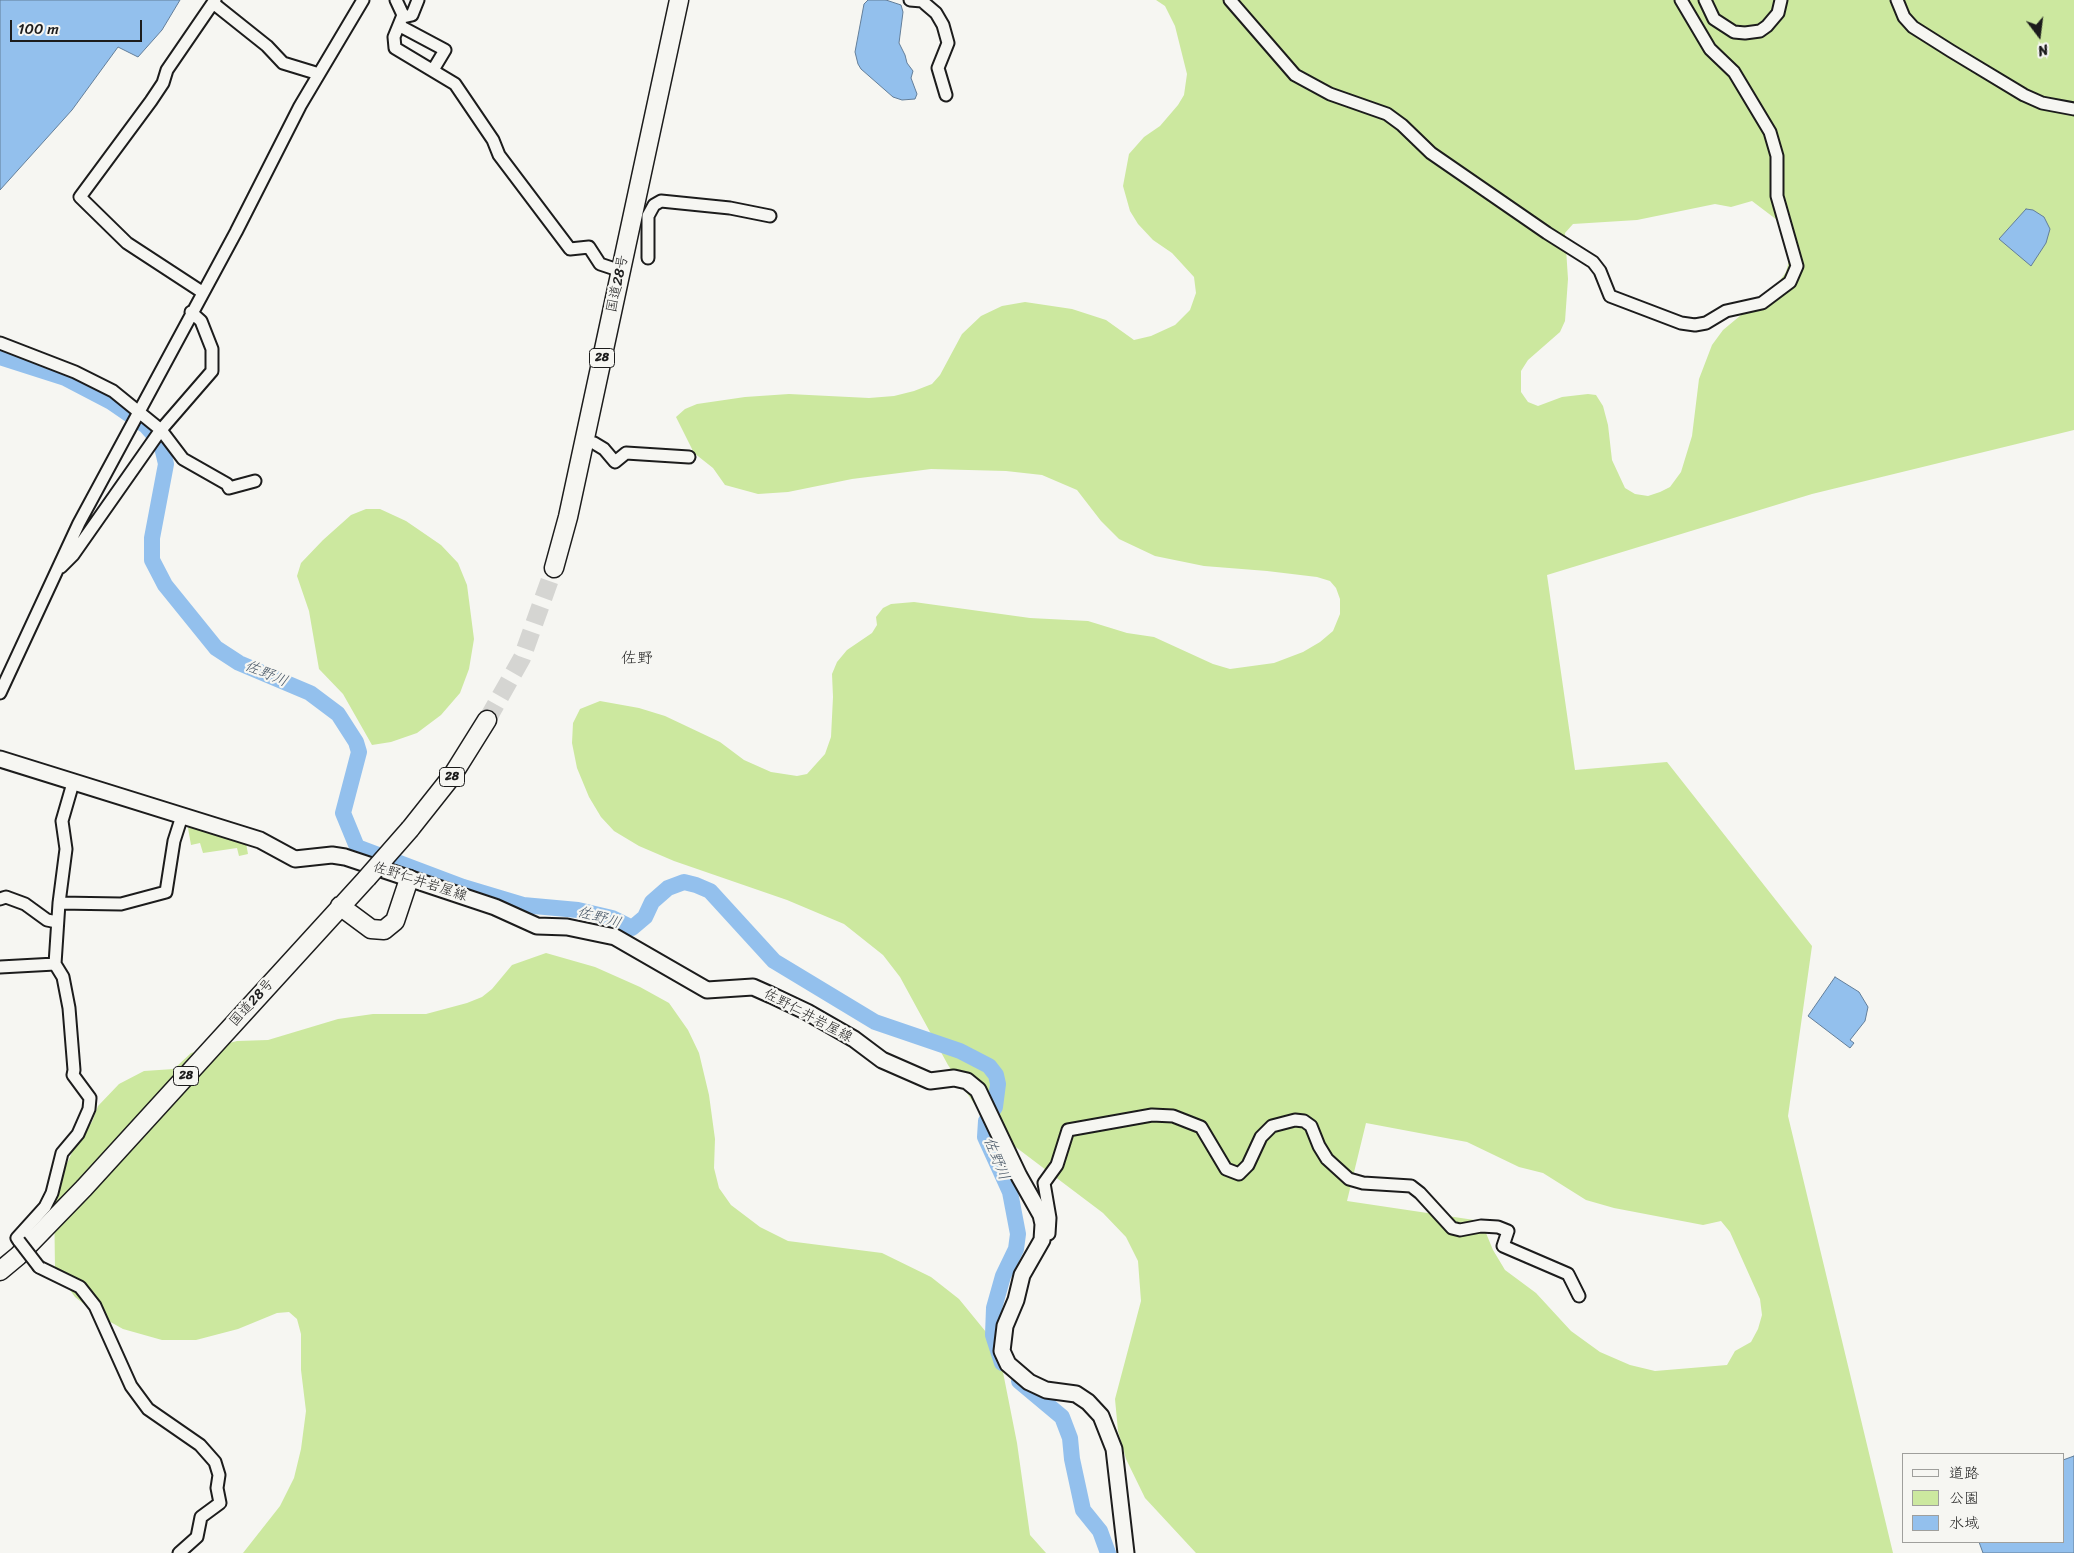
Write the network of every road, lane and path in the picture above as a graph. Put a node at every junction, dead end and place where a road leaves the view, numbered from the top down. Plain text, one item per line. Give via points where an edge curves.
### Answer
1 (363, 0) edge
2 (396, 0) edge
3 (418, 0) edge
4 (679, 0) edge
5 (910, 0) edge
6 (1230, 0) edge
7 (1681, 0) edge
8 (1705, 0) edge
9 (1781, 0) edge
10 (1896, 0) edge
11 (214, 1) edge
12 (401, 21) junction
13 (433, 70) junction
14 (319, 74) junction
15 (946, 94) dead end
16 (2074, 109) edge
17 (770, 216) dead end
18 (648, 258) dead end
19 (621, 271) junction
20 (202, 292) junction
21 (191, 312) junction
22 (0, 342) edge
23 (138, 411) junction
24 (161, 431) junction
25 (584, 442) junction
26 (689, 457) dead end
27 (254, 481) dead end
28 (554, 568) tunnel mouth
29 (55, 572) junction
30 (0, 692) edge
31 (487, 720) tunnel mouth
32 (0, 759) edge
33 (73, 783) junction
34 (182, 816) junction
35 (408, 879) junction
36 (0, 899) edge
37 (59, 903) junction
38 (340, 906) junction
39 (57, 922) junction
40 (55, 964) junction
41 (0, 967) edge
42 (1043, 1234) junction
43 (0, 1271) edge
44 (1579, 1296) dead end
45 (179, 1553) edge
46 (1126, 1553) edge

1 - 14 street
2 - 12 street
3 - 12 street via 412,15
4 - 19 highway, 国道28号 / 28
5 - 15 street via 922,1 936,13 943,25 948,44 938,68
6 - 7 street via 1295,75 1330,94 1386,114 1402,125 1431,154 1593,262 1610,296 1681,324 1694,325 1706,323 1726,311 1762,303 1790,282 1797,266 1777,196 1777,156 1770,132 1734,72 1712,52
8 - 9 street via 1714,19 1734,32 1745,34 1767,26 1778,13
10 - 16 street via 1912,27 1951,51 2024,95 2042,103
11 - 14 street via 283,63
11 - 20 street via 167,70 151,101 80,197 128,243
12 - 13 street via 393,41 395,48
12 - 13 street via 445,50
13 - 19 street via 455,84 493,140 499,155 570,249 589,247 600,264
14 - 20 street
17 - 18 street via 661,201 654,205 648,216
19 - 25 highway, 国道28号 / 28
20 - 21 street
21 - 23 street
21 - 24 street via 201,320 212,349 212,370
22 - 23 street via 75,372 113,391
23 - 24 street
23 - 29 street
24 - 27 street via 183,459 229,488
24 - 29 street via 73,556
25 - 26 street via 604,449 615,462 626,453
25 - 28 highway, 国道28号 / 28
29 - 30 street
31 - 38 highway, 国道28号 / 28, bridge via 452,776 368,878
32 - 33 main road, 佐野仁井岩屋線
33 - 34 main road, 佐野仁井岩屋線
33 - 37 street via 62,821 66,849
34 - 35 main road, 佐野仁井岩屋線 via 260,840 295,859 332,855
34 - 37 street via 174,841 166,892 122,904
35 - 38 highway via 395,921 384,930 372,929
35 - 42 main road, 佐野仁井岩屋線 via 495,907 537,926 567,927 624,940 707,990 753,987 823,1021 882,1060 930,1081 954,1078 968,1081 978,1090 1041,1215
36 - 39 street via 6,897 25,904 47,920
37 - 39 street
38 - 43 highway, 国道28号 / 28 via 84,1188
39 - 40 street
40 - 41 street
40 - 45 street, bridge via 63,977 69,1008 73,1075 90,1098 89,1109 78,1134 62,1153 45,1207 17,1238 39,1267 80,1287 101,1318 132,1386 148,1409 208,1452 215,1462 220,1503 201,1517 196,1538
42 - 44 street via 1050,1233 1044,1183 1057,1165 1068,1130 1152,1115 1173,1116 1201,1127 1226,1168 1239,1174 1248,1165 1261,1137 1272,1126 1304,1121 1311,1126 1327,1159 1349,1179 1410,1186 1452,1228 1498,1226 1508,1231 1503,1246 1568,1274
42 - 46 main road via 1022,1275 1005,1326 1002,1351 1008,1364 1029,1382 1046,1390 1076,1394 1101,1416 1114,1449

